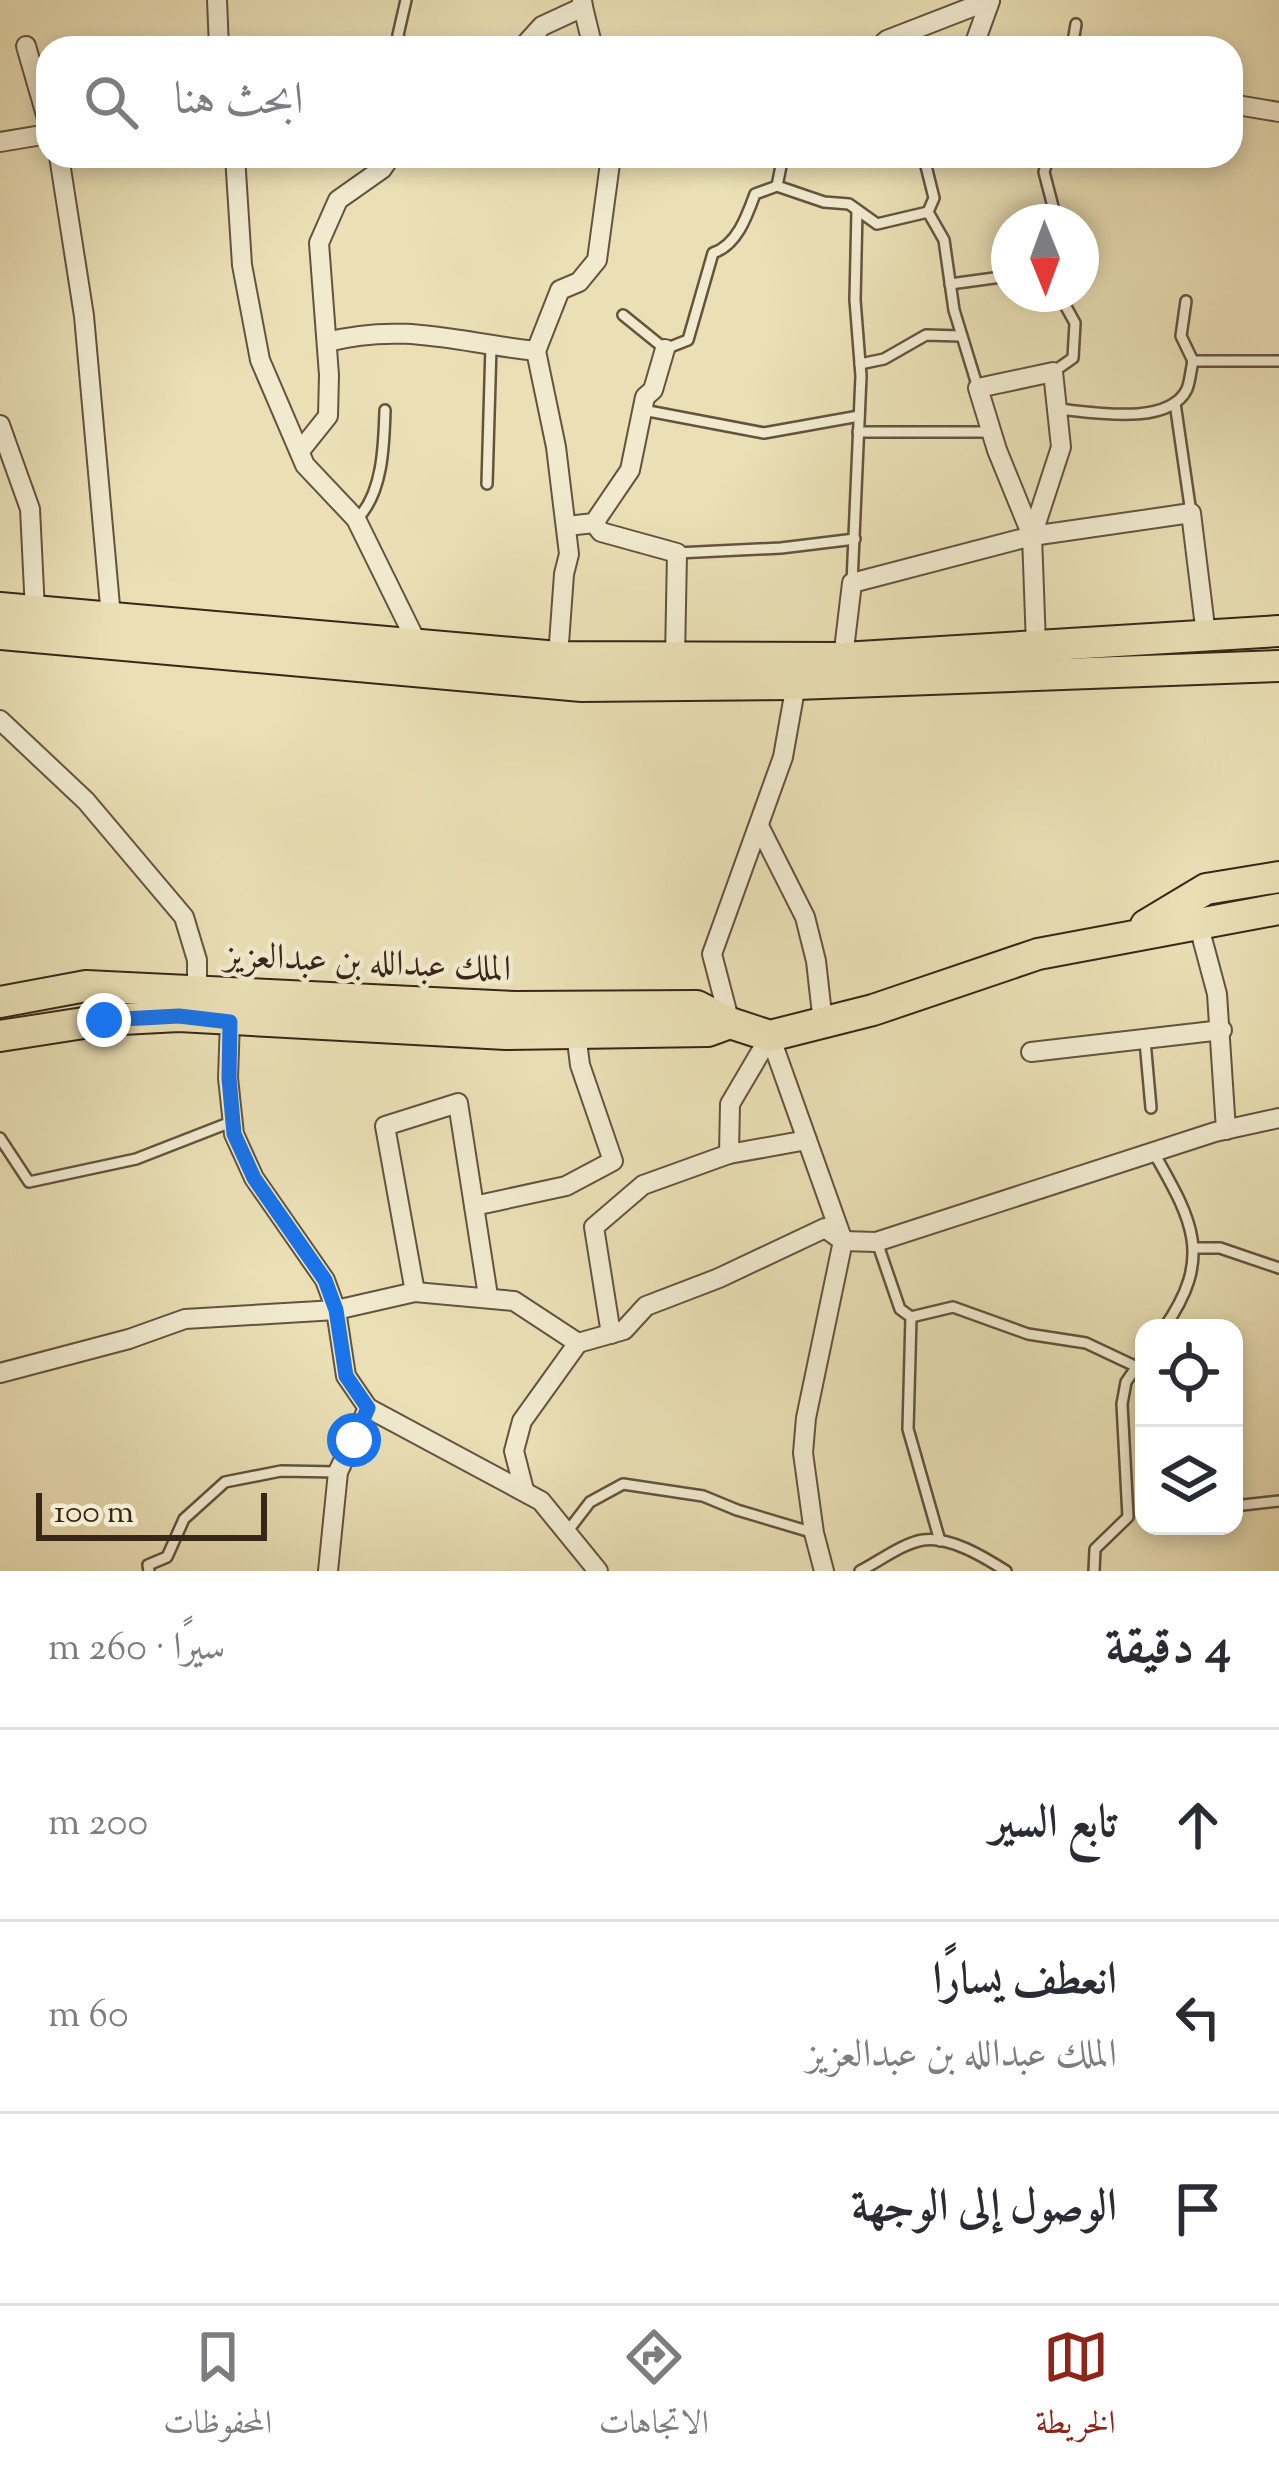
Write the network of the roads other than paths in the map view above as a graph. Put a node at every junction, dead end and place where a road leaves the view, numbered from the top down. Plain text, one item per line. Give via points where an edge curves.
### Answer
1 (217, 0) edge
2 (406, 0) edge
3 (990, 1) edge
4 (582, 4) edge
5 (1076, 25) dead end
6 (218, 36) edge
7 (399, 36) edge
8 (533, 36) edge
9 (590, 36) edge
10 (898, 36) edge
11 (977, 36) edge
12 (1074, 36) edge
13 (26, 46) dead end
14 (36, 82) edge
15 (1243, 106) edge
16 (1279, 112) edge
17 (36, 126) edge
18 (0, 142) edge
19 (60, 168) edge
20 (236, 168) edge
21 (383, 168) edge
22 (609, 168) edge
23 (781, 168) edge
24 (927, 168) edge
25 (1045, 168) edge
26 (777, 186) junction
27 (1052, 204) edge
28 (857, 210) junction
29 (928, 212) junction
30 (991, 278) edge
31 (950, 284) junction
32 (1186, 301) dead end
33 (1069, 312) edge
34 (622, 315) dead end
35 (960, 335) junction
36 (327, 341) junction
37 (491, 346) junction
38 (664, 349) junction
39 (536, 351) junction
40 (1193, 361) junction
41 (1279, 361) edge
42 (860, 364) junction
43 (1053, 372) junction
44 (978, 388) junction
45 (1175, 403) junction
46 (1057, 409) junction
47 (385, 410) dead end
48 (643, 410) junction
49 (859, 416) junction
50 (0, 425) edge
51 (858, 432) junction
52 (991, 432) junction
53 (300, 451) junction
54 (487, 484) dead end
55 (1191, 513) junction
56 (356, 519) junction
57 (594, 523) junction
58 (567, 526) junction
59 (1032, 536) junction
60 (855, 539) junction
61 (677, 553) junction
62 (852, 583) junction
63 (0, 608) edge
64 (35, 611) junction
65 (111, 617) junction
66 (1279, 631) edge
67 (0, 634) edge
68 (1206, 635) junction
69 (418, 645) junction
70 (1036, 645) junction
71 (558, 657) junction
72 (675, 658) junction
73 (843, 658) junction
74 (1279, 666) edge
75 (795, 671) junction
76 (0, 720) edge
77 (759, 826) junction
78 (1279, 878) edge
79 (1279, 909) edge
80 (1198, 923) junction
81 (1132, 934) junction
82 (197, 991) junction
83 (0, 1002) edge
84 (230, 1022) junction
85 (730, 1023) junction
86 (823, 1023) junction
87 (1222, 1030) junction
88 (576, 1034) junction
89 (0, 1036) edge
90 (770, 1036) junction
91 (1145, 1039) junction
92 (1031, 1052) dead end
93 (1151, 1108) dead end
94 (1279, 1118) edge
95 (231, 1122) junction
96 (1226, 1130) junction
97 (0, 1138) edge
98 (807, 1140) junction
99 (1154, 1153) junction
100 (729, 1154) junction
101 (613, 1161) junction
102 (643, 1185) junction
103 (474, 1207) junction
104 (843, 1240) junction
105 (876, 1241) junction
106 (1195, 1248) junction
107 (1279, 1268) edge
108 (415, 1292) junction
109 (488, 1296) junction
110 (336, 1310) junction
111 (911, 1317) junction
112 (1169, 1319) edge
113 (611, 1334) junction
114 (578, 1343) junction
115 (1135, 1360) edge
116 (1135, 1369) edge
117 (0, 1373) edge
118 (368, 1408) junction
119 (338, 1472) junction
120 (524, 1490) junction
121 (1279, 1501) edge
122 (1243, 1504) edge
123 (1135, 1516) edge
124 (1128, 1517) junction
125 (567, 1532) junction
126 (814, 1533) junction
127 (940, 1541) junction
128 (149, 1571) edge
129 (328, 1571) edge
130 (598, 1571) edge
131 (824, 1571) edge
132 (860, 1571) edge
133 (1006, 1571) edge
134 (1094, 1571) edge

1 - 6 street
2 - 7 lane
3 - 10 street
3 - 11 street
4 - 8 street
4 - 9 street
5 - 12 lane
13 - 14 street
15 - 16 street
17 - 18 street
19 - 65 street via 82,298
20 - 53 street via 249,313
21 - 36 street via 338,200 319,243
22 - 39 street via 597,260 560,290
23 - 26 lane
24 - 29 lane via 934,198
25 - 27 lane
26 - 28 lane
26 - 38 lane via 755,194 744,224 712,253 688,340
28 - 29 lane via 877,224
28 - 42 lane
29 - 31 lane via 944,239
30 - 31 lane
31 - 35 lane
32 - 40 lane via 1181,336
33 - 43 lane via 1073,358
34 - 38 lane
35 - 42 lane via 926,335
35 - 44 lane
36 - 37 street via 406,331
36 - 53 street via 328,416
37 - 39 street
37 - 54 lane
38 - 48 street
39 - 58 street
40 - 41 lane
40 - 45 lane
42 - 49 lane
43 - 44 street
43 - 46 street
44 - 52 street
45 - 46 lane via 1127,415
45 - 55 lane
46 - 59 street via 1061,447
47 - 56 lane via 379,468 368,507
48 - 49 lane via 764,433
48 - 57 street via 630,470
49 - 51 lane
50 - 64 street via 30,509
51 - 52 lane
51 - 60 lane
52 - 59 street
53 - 56 street
55 - 59 street
55 - 68 street
56 - 69 street
57 - 58 street
57 - 61 street via 601,532
58 - 71 street
59 - 62 street
59 - 70 street
60 - 61 lane
60 - 62 lane
61 - 72 street
62 - 73 street
63 - 64 main road
64 - 65 main road
65 - 69 main road
66 - 68 main road
67 - 75 main road via 582,686
68 - 70 main road
69 - 71 main road
70 - 73 main road
71 - 72 main road
72 - 75 main road
73 - 75 main road
74 - 75 main road
75 - 77 street via 783,757
76 - 82 street via 86,801 184,917
77 - 85 street via 712,954
77 - 86 street via 806,917
78 - 81 main road via 1206,890
79 - 80 main road
80 - 81 main road
80 - 87 street
81 - 86 main road via 1038,954
82 - 83 main road, الملك عبدالله بن عبدالعزيز via 86,986
82 - 85 main road, الملك عبدالله بن عبدالعزيز via 515,1007 697,1006
84 - 88 main road, الملك عبدالله بن عبدالعزيز
84 - 89 main road, الملك عبدالله بن عبدالعزيز via 104,1020
84 - 95 street
85 - 88 main road, الملك عبدالله بن عبدالعزيز via 707,1031
85 - 90 main road, الملك عبدالله بن عبدالعزيز
86 - 90 main road
87 - 91 street
87 - 96 street
88 - 101 street
90 - 98 street
90 - 100 street via 730,1104
91 - 92 street
91 - 93 lane
94 - 96 street
95 - 97 lane via 136,1159 29,1182
95 - 110 street via 254,1178 325,1280
96 - 99 street
98 - 100 street
98 - 104 street
99 - 105 street
99 - 106 lane via 1189,1214
100 - 102 street
101 - 102 street
101 - 103 street via 566,1186
102 - 113 street via 594,1227
103 - 108 street via 458,1103 385,1126
103 - 109 street
104 - 105 street
104 - 113 street via 825,1228 646,1306
104 - 126 street via 806,1418
105 - 111 lane via 900,1309
106 - 107 lane
106 - 112 lane
108 - 109 street
108 - 110 street
109 - 114 street via 514,1301
110 - 117 street via 185,1319
110 - 118 street via 346,1376
111 - 115 lane via 953,1307
111 - 127 lane via 908,1430
113 - 114 street
114 - 120 street via 522,1421 514,1451
116 - 124 lane via 1122,1404
118 - 119 street
118 - 120 street
119 - 128 lane via 281,1471 225,1482 184,1519 167,1557
119 - 129 street
120 - 125 street
121 - 122 lane
123 - 124 lane
124 - 134 lane via 1095,1549
125 - 126 lane via 590,1502 622,1484 703,1496
125 - 130 street
126 - 131 street
127 - 132 lane via 921,1540
127 - 133 lane

